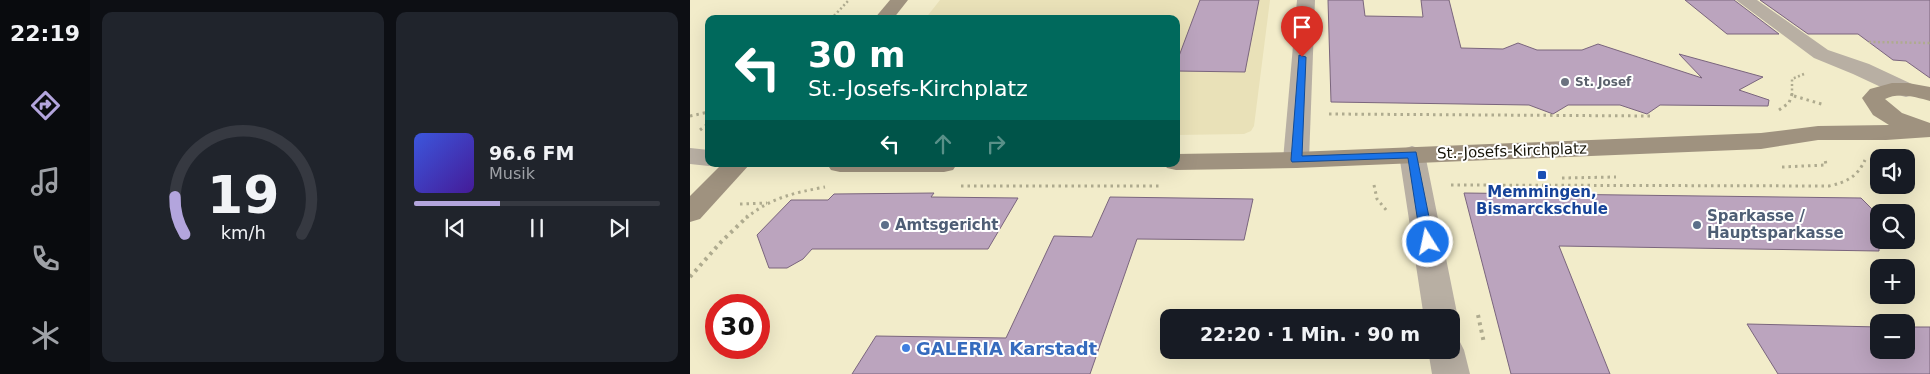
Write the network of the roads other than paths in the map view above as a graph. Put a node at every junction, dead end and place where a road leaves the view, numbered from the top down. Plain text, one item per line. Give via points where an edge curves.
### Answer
1 (900, 0) edge
2 (1306, 0) edge
3 (1745, 0) edge
4 (887, 15) edge
5 (1821, 54) junction
6 (1923, 93) edge
7 (1875, 102) junction
8 (1928, 131) edge
9 (1818, 134) junction
10 (1412, 154) junction
11 (690, 156) edge
12 (705, 158) edge
13 (1296, 160) junction
14 (1180, 162) edge
15 (734, 167) edge
16 (869, 167) edge
17 (948, 175) edge
18 (690, 213) edge
19 (1439, 309) edge
20 (1448, 359) edge
21 (1451, 374) edge

1 - 4 street
2 - 13 street
3 - 5 street
5 - 6 street
5 - 7 street via 1839,74
6 - 7 street, St.-Josefs-Kirchplatz via 1884,91 1878,93
7 - 8 street via 1888,115
7 - 9 street, St.-Josefs-Kirchplatz
8 - 9 street, St.-Josefs-Kirchplatz
9 - 10 street, St.-Josefs-Kirchplatz via 1760,140
10 - 13 street, St.-Josefs-Kirchplatz
10 - 19 street
11 - 12 street
13 - 14 street, St.-Josefs-Kirchplatz
15 - 18 street
16 - 17 street
20 - 21 street

